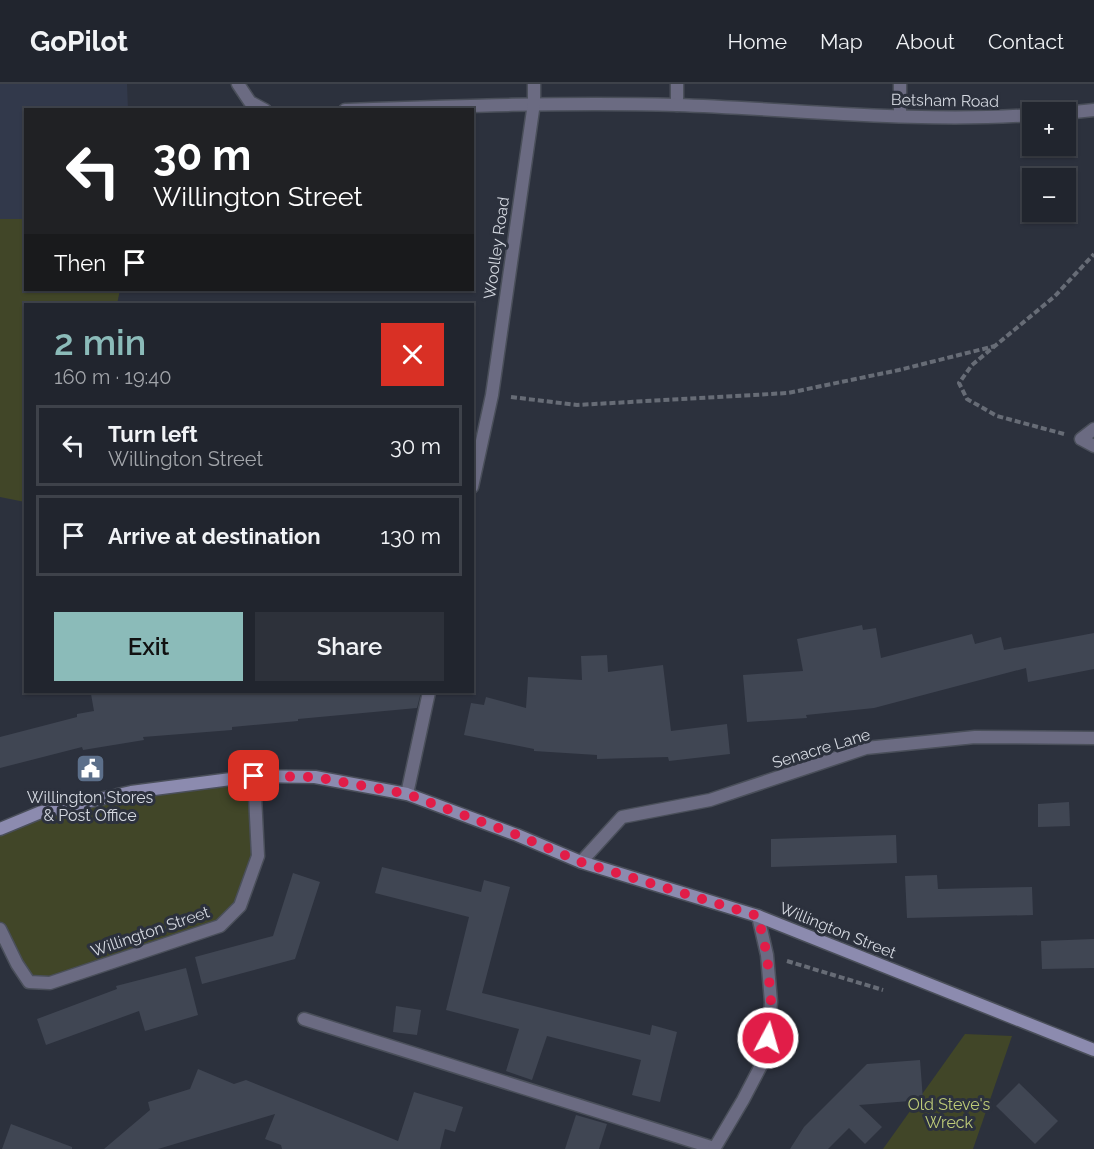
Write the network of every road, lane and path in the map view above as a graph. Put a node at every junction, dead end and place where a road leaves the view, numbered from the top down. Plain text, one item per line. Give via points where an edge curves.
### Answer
1 (238, 84) edge
2 (534, 84) edge
3 (677, 84) edge
4 (900, 84) edge
5 (534, 103) junction
6 (677, 105) junction
7 (261, 108) edge
8 (399, 108) edge
9 (1094, 110) edge
10 (1076, 112) edge
11 (1022, 115) edge
12 (900, 116) junction
13 (1094, 254) edge
14 (995, 346) junction
15 (492, 394) junction
16 (1094, 429) edge
17 (1081, 439) junction
18 (1094, 446) edge
19 (474, 478) edge
20 (429, 693) edge
21 (1094, 738) edge
22 (254, 776) junction
23 (407, 794) junction
24 (0, 829) edge
25 (581, 862) junction
26 (758, 916) junction
27 (0, 929) edge
28 (304, 1019) dead end
29 (1094, 1050) edge
30 (714, 1149) edge

1 - 7 street via 250,102
2 - 5 street, Woolley Road
3 - 6 street
4 - 12 street
5 - 6 street, Betsham Road
5 - 8 street, Betsham Road
5 - 15 street, Woolley Road
6 - 12 street, Betsham Road
9 - 10 street
11 - 12 street, Betsham Road
13 - 14 path via 1054,296
14 - 15 path via 788,393 577,405
14 - 17 path via 972,365 959,383 967,399 997,416
15 - 19 street, Woolley Road
16 - 17 street
17 - 18 street
20 - 23 street
21 - 25 street, Senacre Lane via 975,737 866,748 710,800 622,817
22 - 23 street, Willington Street via 315,777
22 - 24 street, Willington Street via 121,794 41,812
22 - 27 street, Willington Street via 258,856 240,906 220,926 50,983 29,982
23 - 25 street, Willington Street
25 - 26 street, Willington Street
26 - 29 street, Willington Street
26 - 30 street via 767,955 771,1002 766,1056
28 - 30 street

